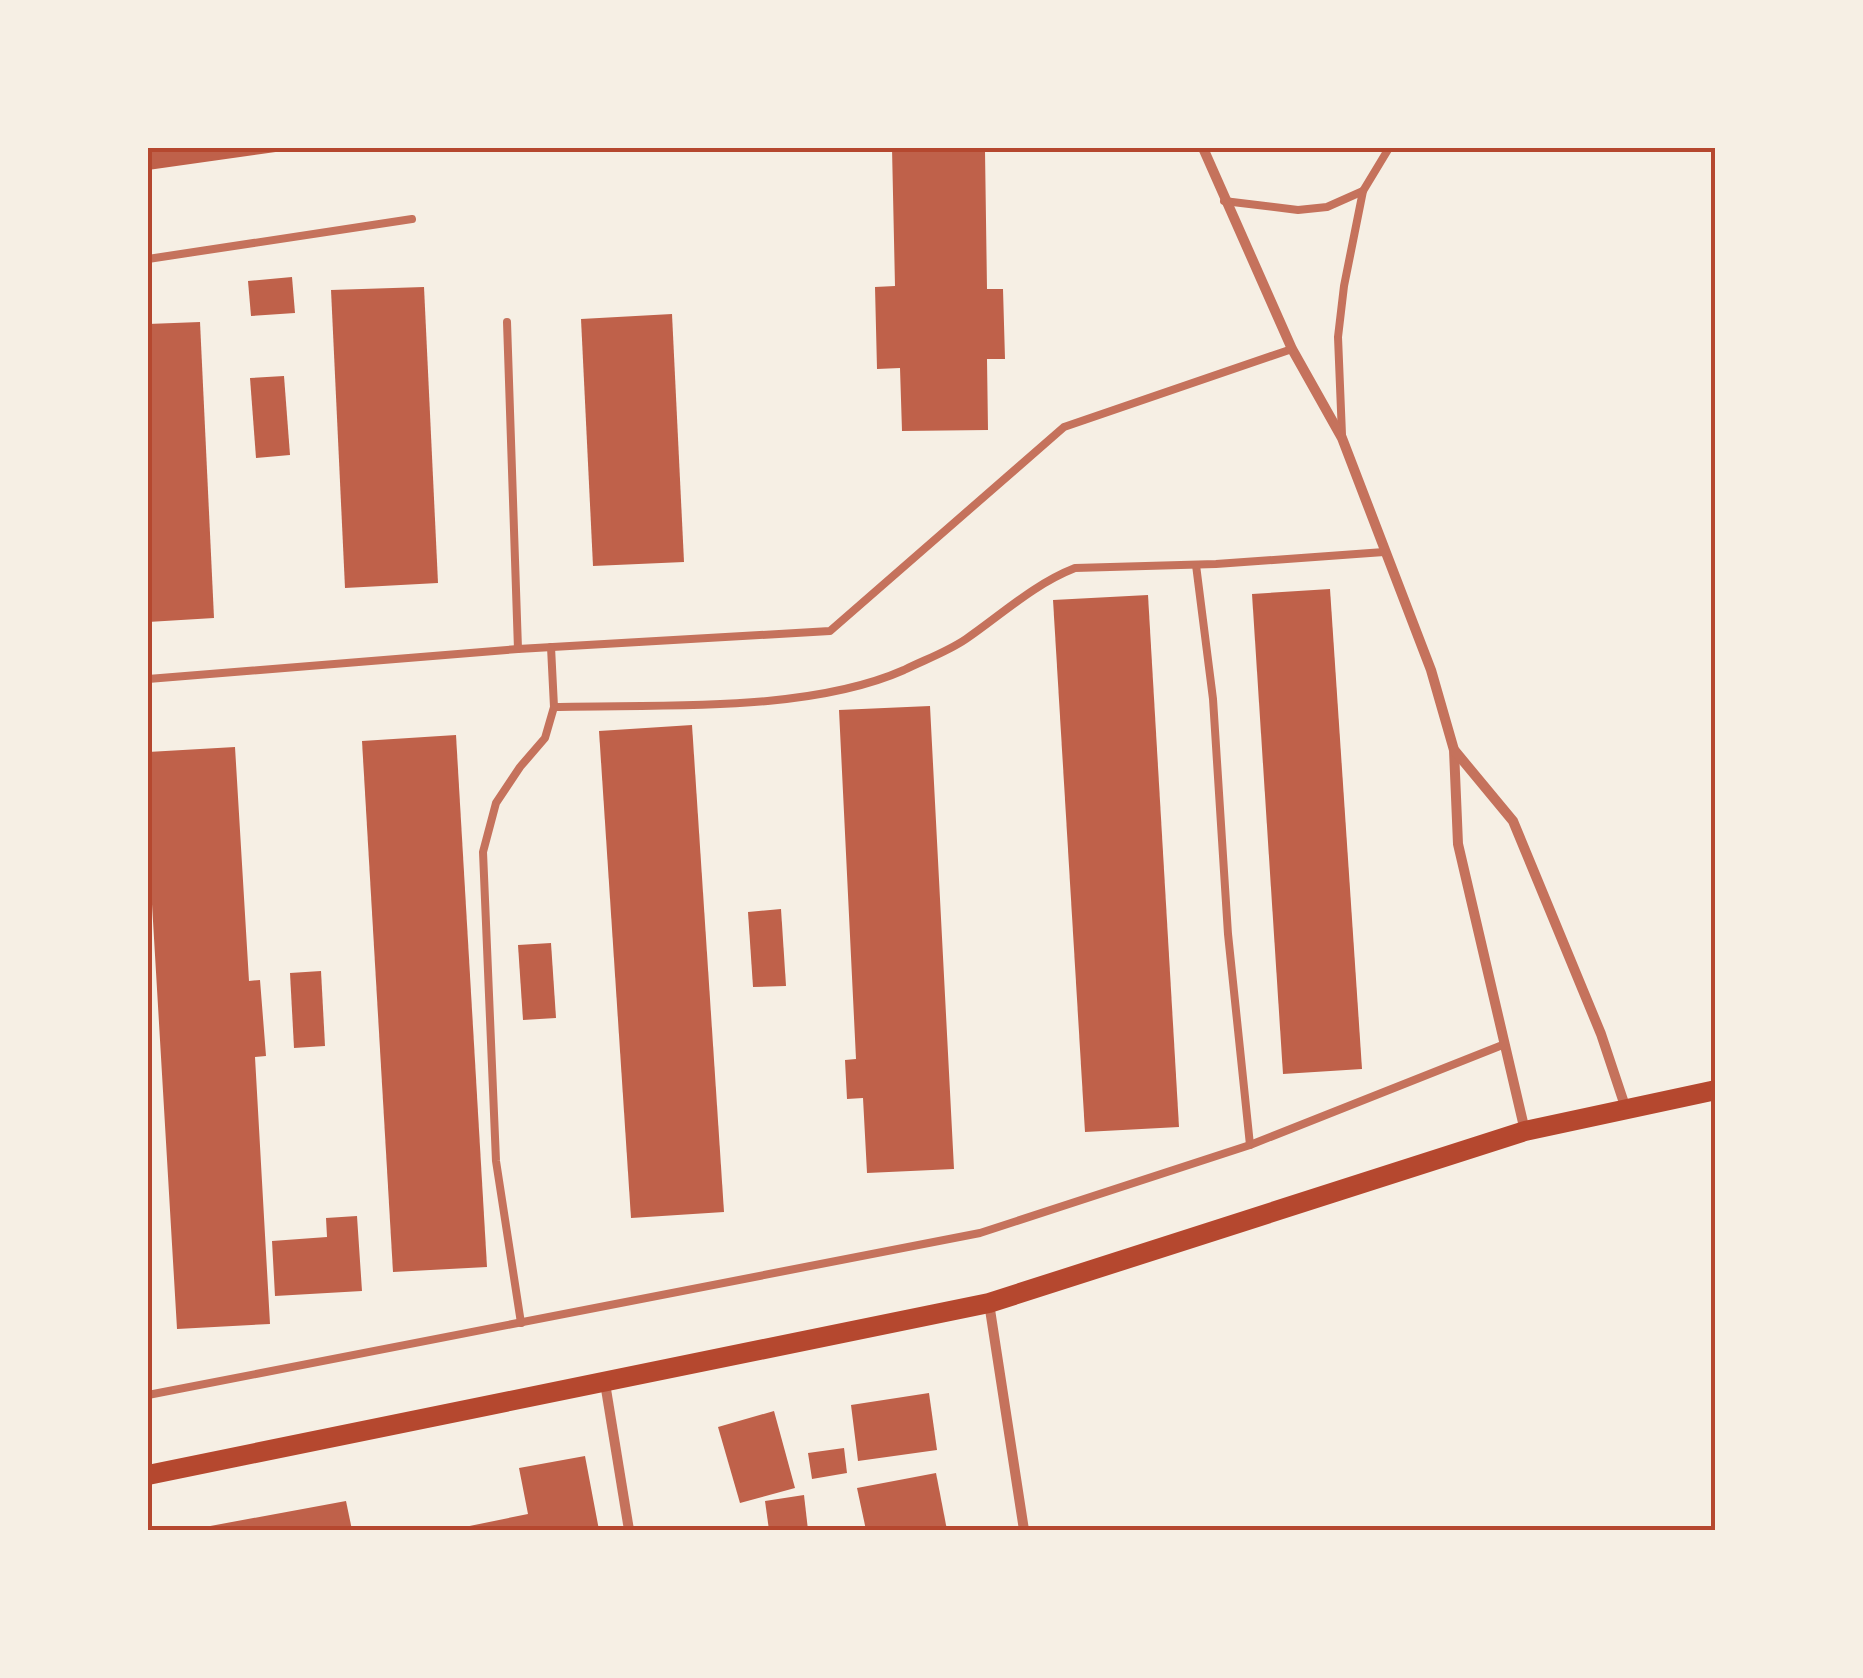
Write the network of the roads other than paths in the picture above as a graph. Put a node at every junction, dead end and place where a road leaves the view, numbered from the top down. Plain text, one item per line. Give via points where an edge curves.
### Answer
1 (1203, 148) edge
2 (1389, 148) edge
3 (1363, 192) junction
4 (1224, 200) junction
5 (412, 219) dead end
6 (148, 259) edge
7 (507, 322) dead end
8 (1292, 349) junction
9 (1342, 438) junction
10 (1384, 552) junction
11 (1196, 565) junction
12 (551, 647) junction
13 (518, 649) junction
14 (148, 679) edge
15 (554, 707) junction
16 (1454, 750) junction
17 (1505, 1044) junction
18 (1716, 1090) edge
19 (1626, 1109) junction
20 (1526, 1131) junction
21 (1250, 1144) junction
22 (989, 1303) junction
23 (521, 1323) junction
24 (605, 1383) junction
25 (148, 1395) edge
26 (148, 1475) edge
27 (629, 1530) edge
28 (1024, 1530) edge

1 - 4 street
2 - 3 lane
3 - 4 lane via 1298,210
3 - 9 lane via 1338,337
4 - 8 street
5 - 6 lane
7 - 13 lane
8 - 9 street
8 - 12 lane via 1064,427 830,630
9 - 10 street
10 - 11 lane
10 - 16 street
11 - 15 lane via 1075,568 961,642 898,672 826,693
11 - 21 lane
12 - 13 lane
12 - 15 lane
13 - 14 lane
15 - 23 lane via 544,738 496,802 483,852 496,1160
16 - 17 street via 1458,844
16 - 19 street via 1513,821
17 - 20 street
17 - 21 lane
18 - 19 main road
19 - 20 main road
20 - 22 main road
21 - 23 lane via 980,1233
22 - 24 main road
22 - 28 street
23 - 25 lane
24 - 26 main road
24 - 27 street

